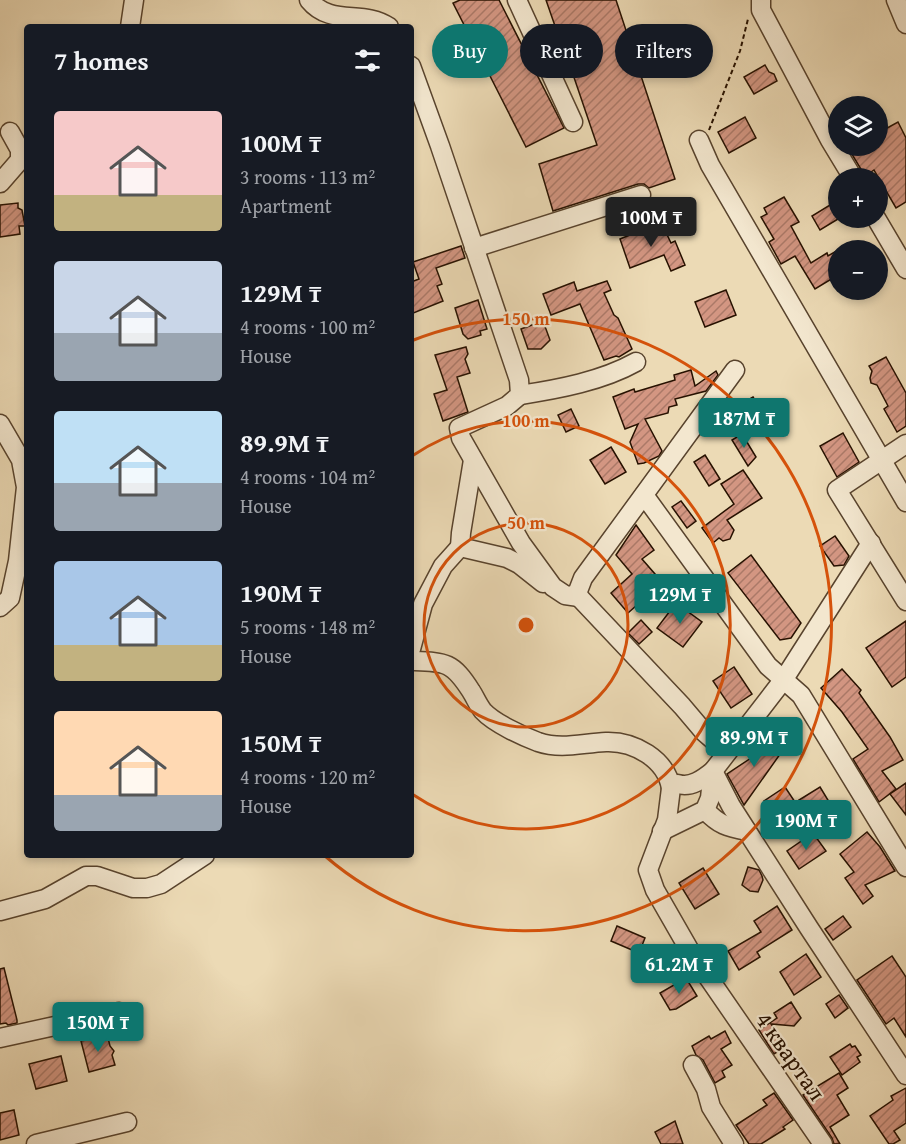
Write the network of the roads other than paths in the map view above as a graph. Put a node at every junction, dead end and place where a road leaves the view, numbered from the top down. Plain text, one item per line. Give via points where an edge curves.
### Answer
1 (134, 0) edge
2 (309, 0) edge
3 (517, 0) edge
4 (896, 2) edge
5 (761, 5) edge
6 (130, 24) edge
7 (384, 24) edge
8 (906, 24) edge
9 (414, 74) edge
10 (573, 122) dead end
11 (12, 132) edge
12 (700, 143) road end
13 (23, 163) edge
14 (848, 168) edge
15 (0, 183) edge
16 (640, 195) dead end
17 (882, 228) edge
18 (474, 248) junction
19 (906, 269) edge
20 (636, 362) dead end
21 (735, 370) dead end
22 (520, 395) junction
23 (0, 424) edge
24 (906, 444) edge
25 (473, 460) junction
26 (882, 460) junction
27 (24, 476) edge
28 (644, 495) junction
29 (906, 502) edge
30 (24, 506) edge
31 (871, 543) junction
32 (460, 547) junction
33 (553, 587) junction
34 (579, 597) junction
35 (906, 601) edge
36 (0, 607) edge
37 (414, 638) edge
38 (414, 661) edge
39 (784, 679) junction
40 (727, 752) junction
41 (713, 771) junction
42 (671, 788) junction
43 (705, 810) junction
44 (662, 831) junction
45 (747, 831) junction
46 (200, 858) edge
47 (906, 867) edge
48 (0, 911) edge
49 (119, 1012) dead end
50 (0, 1038) edge
51 (693, 1065) dead end
52 (906, 1075) edge
53 (127, 1122) dead end
54 (36, 1144) edge
55 (734, 1144) edge
56 (823, 1144) edge

1 - 6 street
2 - 7 street via 317,10 334,16 374,18
3 - 10 street
4 - 8 street
5 - 14 street
9 - 18 street
11 - 13 street
12 - 26 street
13 - 15 street
16 - 18 street
17 - 19 street
18 - 22 street via 519,380
20 - 22 street via 619,371
21 - 28 street
22 - 25 street via 507,406 459,428
23 - 27 street via 21,460
24 - 26 street
25 - 32 street
25 - 33 street via 521,543
26 - 29 street
26 - 31 street via 837,490
28 - 34 street via 583,578
28 - 39 street via 768,666
30 - 36 street via 10,598
31 - 35 street
31 - 39 street
32 - 33 street via 507,558 539,582
32 - 37 street via 443,566 423,604
33 - 34 street via 565,595
34 - 40 street
38 - 42 street via 452,667 489,717 538,742 572,747 606,742 633,747 653,757 669,778
39 - 40 street
39 - 47 street via 801,695
40 - 41 street
41 - 42 street via 698,782
41 - 43 street
41 - 45 street
42 - 44 street
43 - 44 street
43 - 45 street via 717,822
44 - 56 street, 4 квартал via 648,870 655,891 690,951
45 - 52 street
46 - 48 street via 161,884 147,888 86,876 45,899
49 - 50 street
51 - 55 street via 711,1107
53 - 54 street

